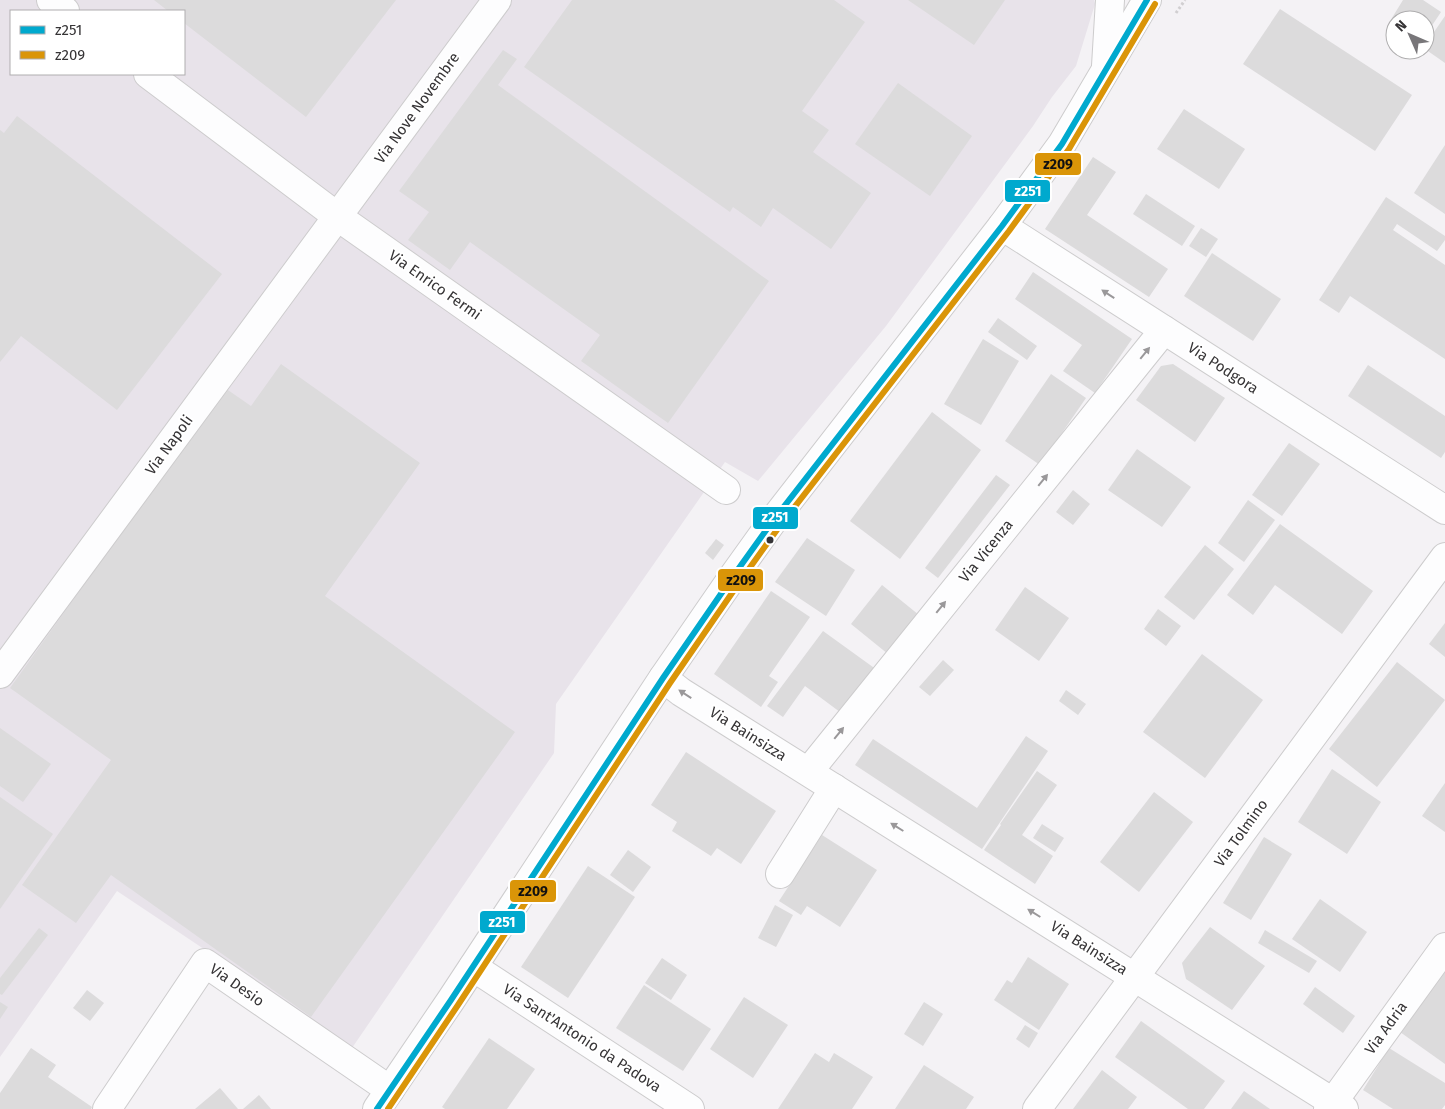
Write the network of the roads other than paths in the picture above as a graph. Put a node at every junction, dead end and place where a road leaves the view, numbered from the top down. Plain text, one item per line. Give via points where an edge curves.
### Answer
1 (51, 0) edge
2 (497, 0) edge
3 (1110, 0) edge
4 (1148, 0) edge
5 (65, 10) edge
6 (1105, 72) junction
7 (149, 75) edge
8 (338, 217) junction
9 (1002, 226) junction
10 (1164, 330) junction
11 (726, 490) dead end
12 (1445, 510) edge
13 (1445, 557) edge
14 (0, 674) edge
15 (662, 678) junction
16 (809, 771) junction
17 (834, 788) junction
18 (780, 874) dead end
19 (1445, 947) edge
20 (473, 967) junction
21 (1135, 977) junction
22 (384, 1100) edge
23 (1335, 1107) edge
24 (107, 1109) edge
25 (690, 1109) edge
26 (1037, 1109) edge

1 - 5 street
2 - 8 street, Via Nove Novembre
3 - 6 street, Via Desio
4 - 6 street, Via Desio
6 - 9 street, Via Desio via 1062,144
7 - 8 street, Via Enrico Fermi
8 - 11 street, Via Enrico Fermi
8 - 14 street, Via Napoli
10 -> 9 street, Via Podgora
9 - 15 street, Via Desio via 772,522
10 - 12 street, Via Podgora
16 -> 10 street, Via Vicenza
13 - 21 street, Via Tolmino
16 -> 15 street, Via Bainsizza
15 - 20 street, Via Desio
16 - 17 street, Via Bainsizza
17 - 18 street
21 -> 17 street, Via Bainsizza
19 - 23 street, Via Adria
20 - 22 street, Via Desio
20 - 25 street, Via Sant'Antonio da Padova
21 - 23 street, Via Bainsizza
21 - 26 street, Via Tolmino
22 - 24 street, Via Desio via 205,962

